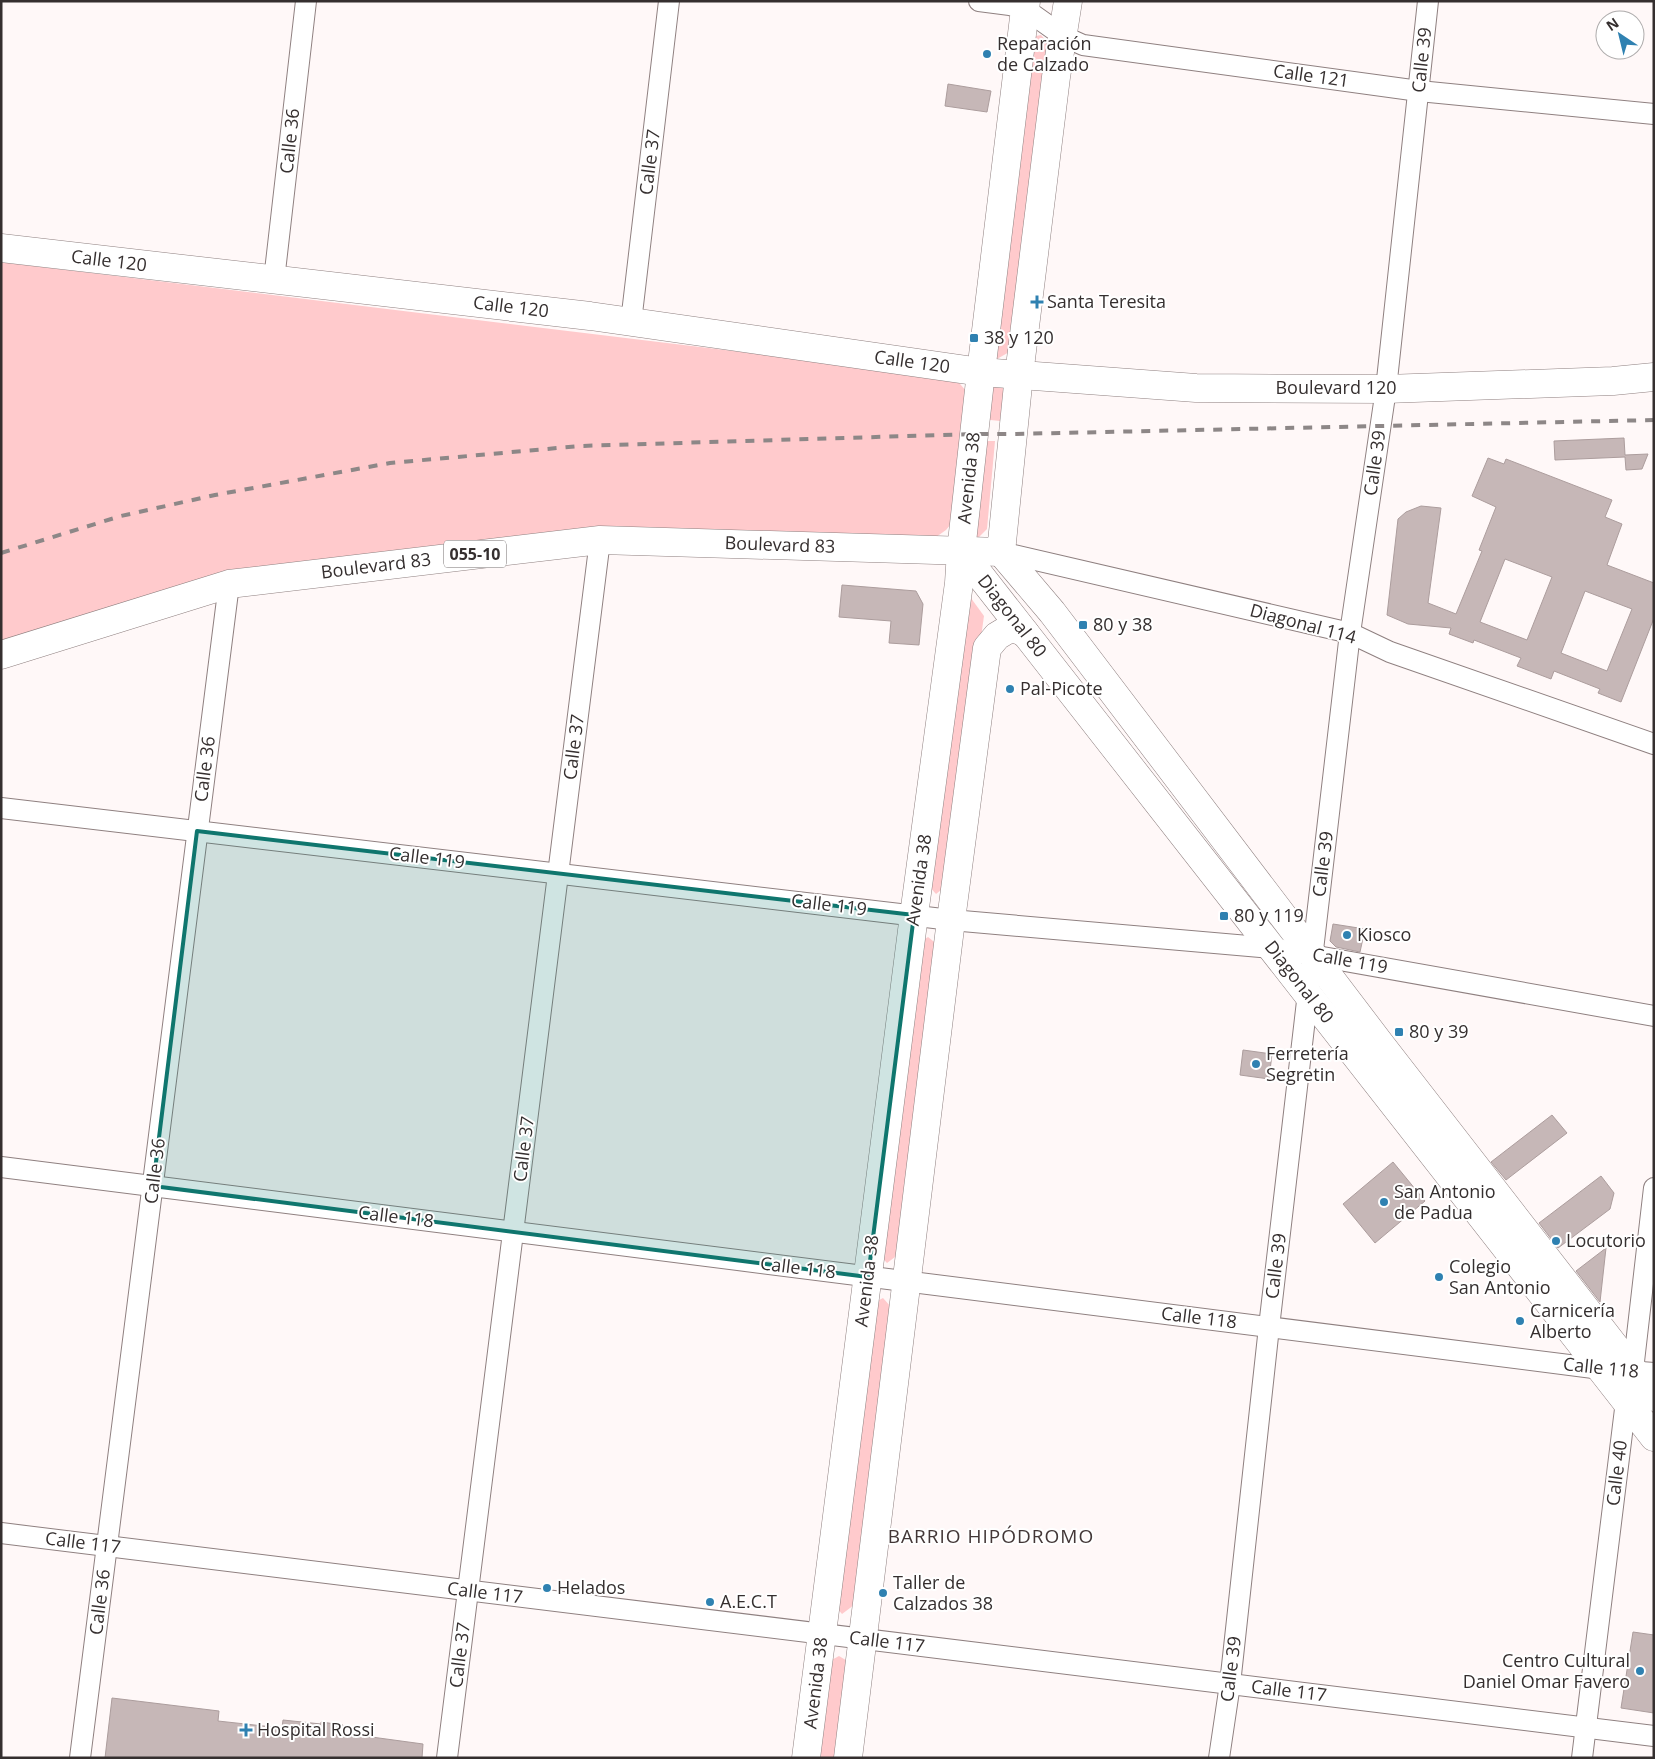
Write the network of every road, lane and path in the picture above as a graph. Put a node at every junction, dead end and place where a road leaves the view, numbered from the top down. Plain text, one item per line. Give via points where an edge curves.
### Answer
1 (306, 1) edge
2 (669, 1) edge
3 (979, 1) edge
4 (1068, 1) edge
5 (1428, 1) edge
6 (1026, 5) edge
7 (1063, 36) junction
8 (1419, 91) junction
9 (1654, 114) edge
10 (1, 248) edge
11 (274, 280) junction
12 (631, 322) junction
13 (981, 372) junction
14 (1019, 375) junction
15 (1654, 377) edge
16 (1386, 389) junction
17 (600, 540) junction
18 (961, 551) junction
19 (1001, 552) junction
20 (229, 584) junction
21 (1025, 633) junction
22 (1350, 634) junction
23 (1, 655) edge
24 (1654, 744) edge
25 (1, 808) edge
26 (197, 831) junction
27 (558, 873) junction
28 (914, 915) junction
29 (951, 920) junction
30 (1272, 948) junction
31 (1312, 954) junction
32 (1307, 994) junction
33 (1654, 1016) edge
34 (1, 1167) edge
35 (153, 1186) junction
36 (1654, 1188) edge
37 (514, 1232) junction
38 (868, 1276) junction
39 (907, 1282) junction
40 (1269, 1327) junction
41 (1601, 1369) junction
42 (1643, 1372) edge
43 (1654, 1397) edge
44 (1626, 1402) junction
45 (1654, 1437) edge
46 (1, 1533) edge
47 (108, 1546) junction
48 (468, 1591) junction
49 (822, 1634) junction
50 (863, 1639) junction
51 (1230, 1684) junction
52 (1586, 1728) junction
53 (1654, 1736) edge
54 (80, 1758) edge
55 (447, 1758) edge
56 (806, 1758) edge
57 (848, 1758) edge
58 (1219, 1758) edge
59 (1582, 1758) edge

1 - 11 street, Calle 36
2 - 12 street, Calle 37
3 - 6 street, Calle 121
4 - 7 main road
5 - 8 street, Calle 39
6 - 7 street, Calle 121
6 - 13 main road, Avenida 38
7 - 8 street, Calle 121 via 1083,45
7 - 14 main road
8 - 9 street, Calle 121
8 - 16 street, Calle 39
10 - 11 main road, Calle 120
11 - 12 main road, Calle 120
12 - 13 main road, Calle 120
13 - 14 main road, Calle 120
13 - 18 main road, Avenida 38
14 - 16 main road, Boulevard 120 via 1196,388
14 - 19 main road
15 - 16 main road, Boulevard 120
16 - 22 street, Calle 39
17 - 18 main road, Boulevard 83 / 055-10
17 - 20 main road, Boulevard 83 / 055-10
17 - 27 street, Calle 37
18 - 19 main road, Boulevard 83
18 - 21 main road, Diagonal 80
18 - 28 main road, Avenida 38
19 - 22 street, Diagonal 114
19 - 31 main road, Diagonal 80 via 1052,612
20 - 23 main road, Boulevard 83 / 055-10
20 - 26 street, Calle 36
21 - 29 main road, Avenida 38 via 1012,627 997,636 987,648
21 - 30 main road, Diagonal 80
22 - 24 street, Diagonal 114 via 1390,652
22 - 31 street, Calle 39
25 - 26 street, Calle 119
26 - 27 street, Calle 119
26 - 35 street, Calle 36
27 - 28 street, Calle 119
27 - 37 street, Calle 37
28 - 29 street, Calle 119
28 - 38 main road, Avenida 38
29 - 30 street, Calle 119
29 - 39 main road, Avenida 38
30 - 31 street, Calle 119
30 - 32 main road, Diagonal 80
31 - 32 street, Calle 39
31 - 33 street, Calle 119
31 - 42 main road, Diagonal 80
32 - 40 street, Calle 39
32 - 41 main road, Diagonal 80
34 - 35 street, Calle 118
35 - 37 street, Calle 118
35 - 47 street, Calle 36
36 - 42 street, Calle 40
37 - 38 street, Calle 118
37 - 48 street, Calle 37
38 - 39 street, Calle 118
38 - 49 main road, Avenida 38
39 - 40 street, Calle 118
39 - 50 main road, Avenida 38
40 - 41 street, Calle 118
40 - 51 street, Calle 39
41 - 42 street, Calle 118
41 - 44 main road, Diagonal 80
42 - 43 main road, Diagonal 80
42 - 44 street, Calle 40
44 - 45 main road, Diagonal 80
44 - 52 street, Calle 40
46 - 47 street, Calle 117
47 - 48 street, Calle 117
47 - 54 street, Calle 36
48 - 49 street, Calle 117
48 - 55 street, Calle 37
49 - 50 street, Calle 117
49 - 56 main road, Avenida 38
50 - 51 street, Calle 117
50 - 57 main road, Avenida 38
51 - 52 street, Calle 117
51 - 58 street, Calle 39
52 - 53 street, Calle 117
52 - 59 street, Calle 40

